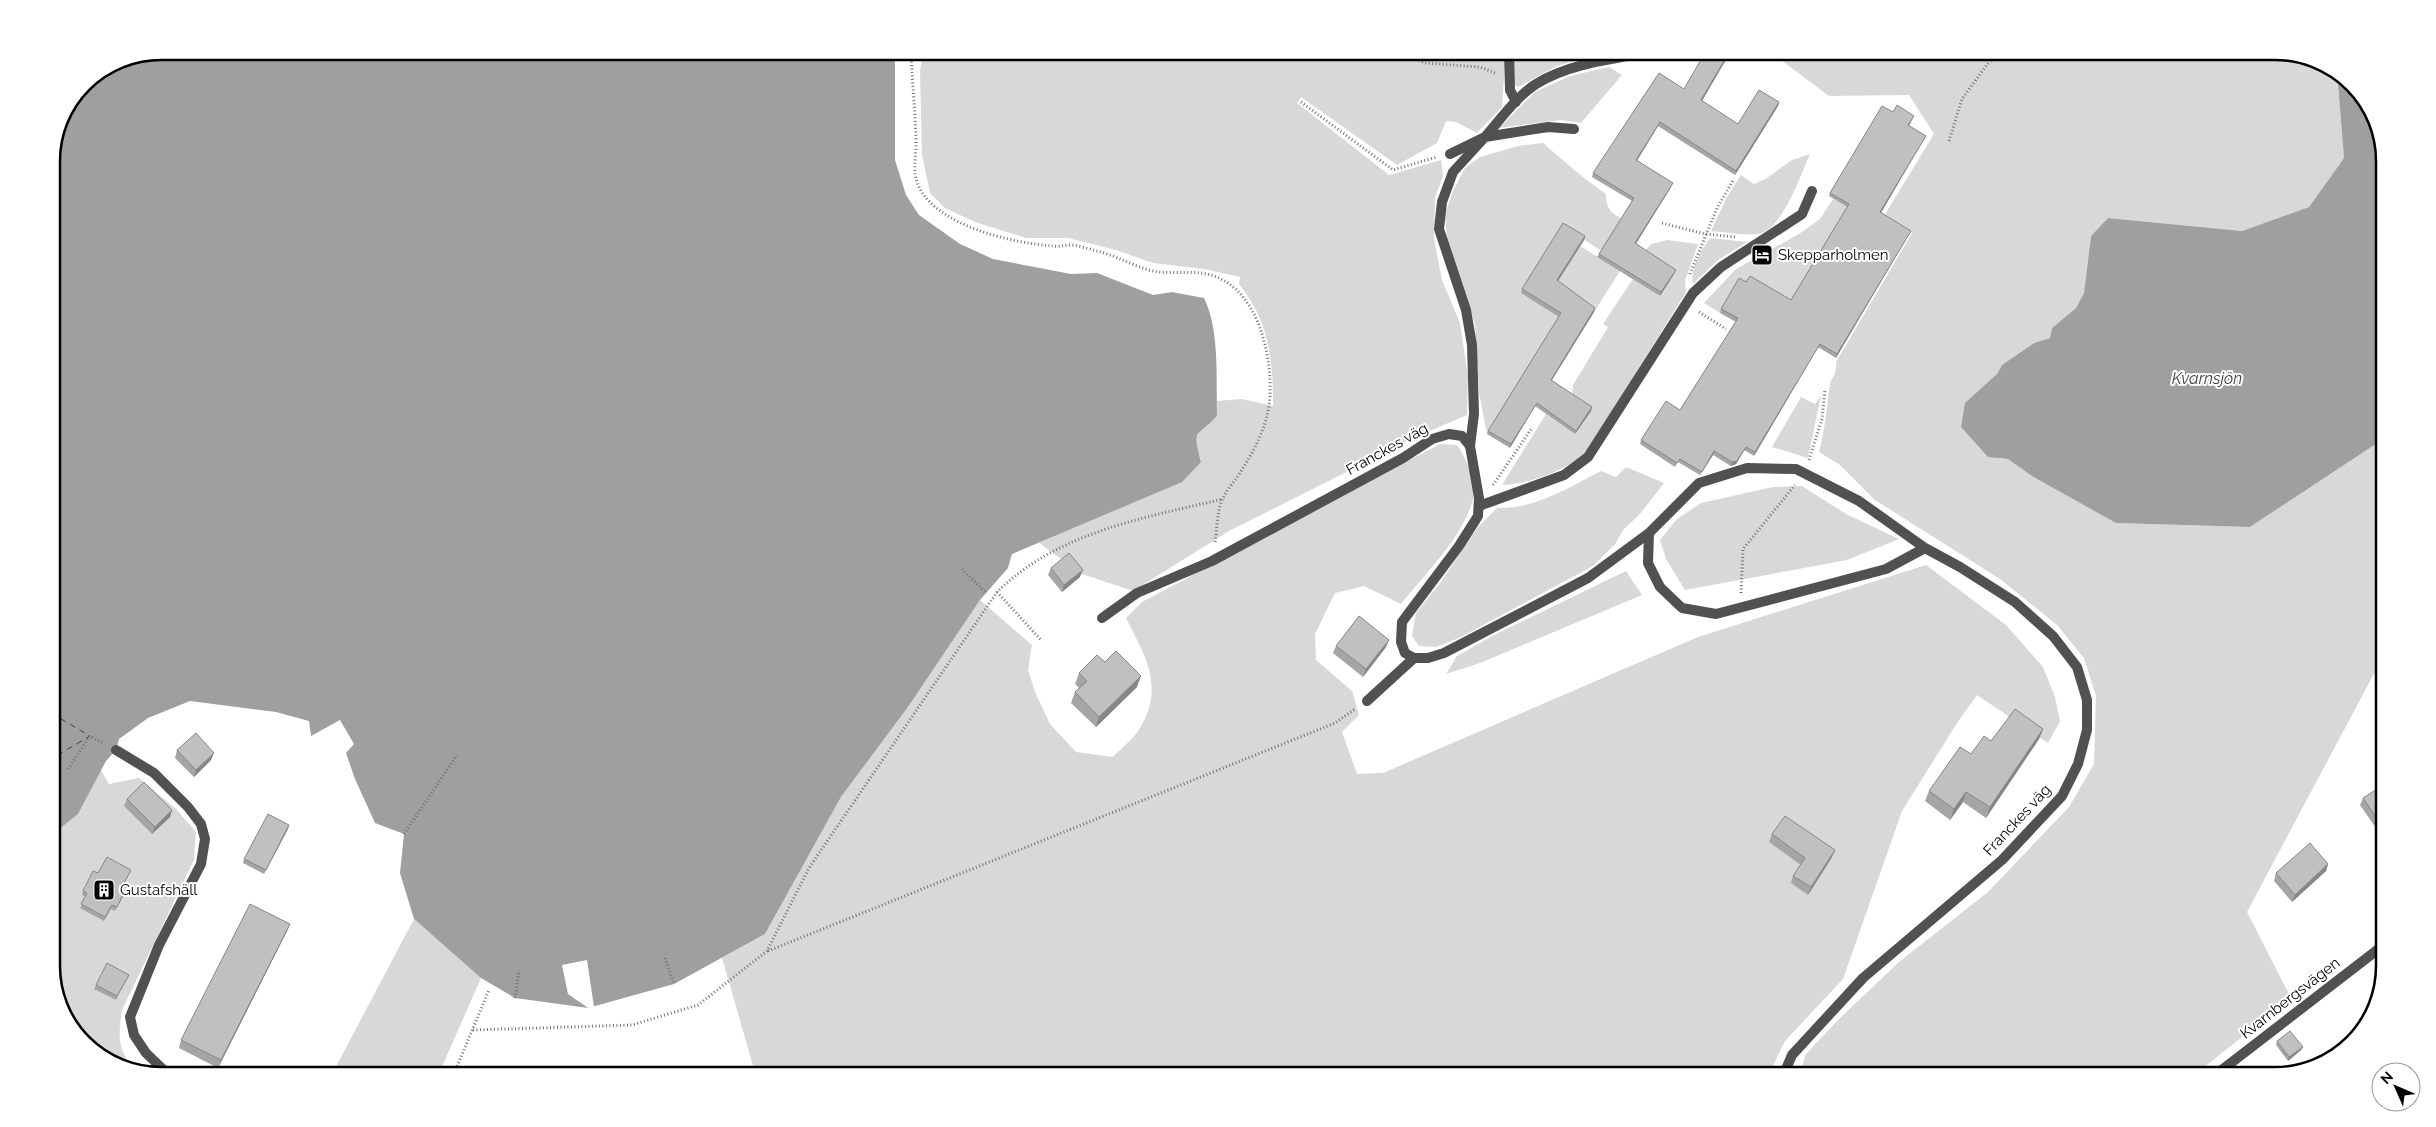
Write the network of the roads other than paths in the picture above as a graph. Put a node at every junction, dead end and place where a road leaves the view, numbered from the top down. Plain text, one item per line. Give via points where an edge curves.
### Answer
1 (1509, 60) edge
2 (1610, 60) edge
3 (1516, 102) junction
4 (1574, 129) dead end
5 (1485, 137) junction
6 (1450, 154) road end
7 (1812, 191) dead end
8 (1470, 446) junction
9 (1479, 506) junction
10 (1649, 534) junction
11 (1925, 548) junction
12 (1102, 618) dead end
13 (1414, 658) junction
14 (1367, 700) road end
15 (116, 750) road end
16 (2376, 951) edge
17 (161, 1067) edge
18 (1787, 1067) edge
19 (2226, 1067) edge

1 - 3 street via 1510,90
2 - 3 street via 1568,70 1535,85
3 - 5 street
4 - 5 street via 1548,127
5 - 6 street
5 - 8 street via 1453,172 1442,202 1440,229 1466,310 1472,345 1474,414
7 - 9 street via 1802,214 1721,267 1693,293 1588,457 1564,475
8 - 9 street
8 - 12 street, Franckes väg via 1462,436 1449,434 1432,439 1394,463 1212,561 1153,585
9 - 13 street via 1478,516 1459,546 1402,622 1401,642 1405,653
10 - 11 street, Franckes väg via 1699,483 1747,468 1796,469 1859,501
10 - 11 street via 1648,563 1660,587 1682,608 1716,614 1886,569
10 - 13 street, Franckes väg via 1588,578 1444,652 1428,658
11 - 18 street, Franckes väg via 2014,602 2053,636 2076,667 2087,700 2085,738 2078,764 2062,796 2002,860 1863,978 1792,1055
13 - 14 street
15 - 17 street via 154,773 181,800 201,824 206,840 200,864 159,945 130,1017 134,1034
16 - 19 street, Kvarnbergsvägen

